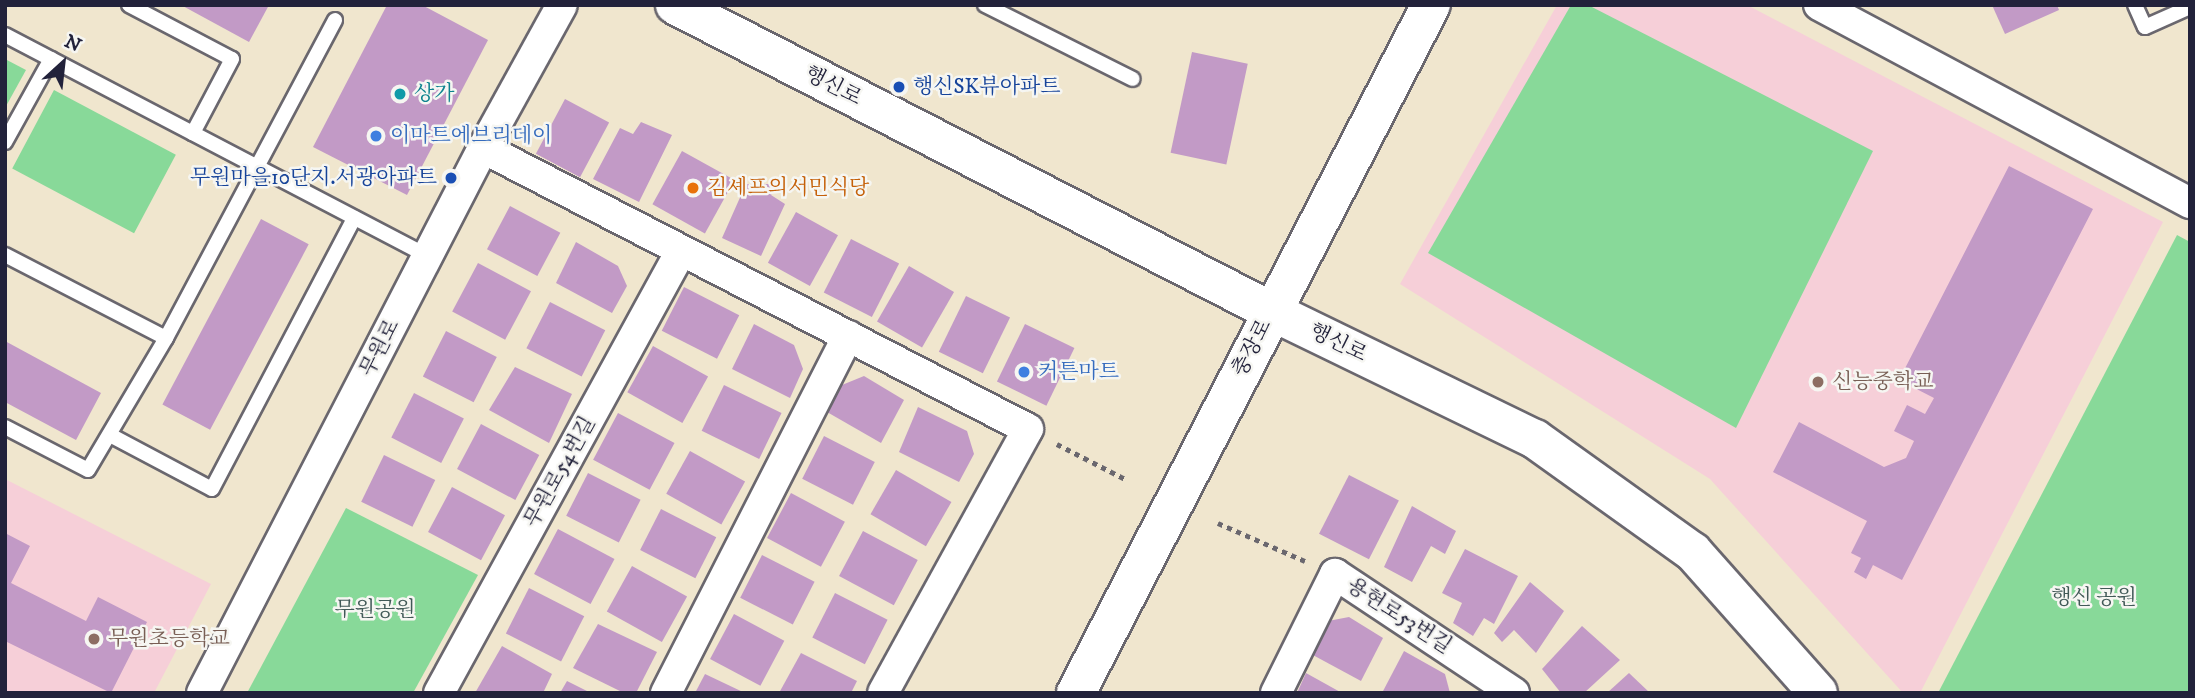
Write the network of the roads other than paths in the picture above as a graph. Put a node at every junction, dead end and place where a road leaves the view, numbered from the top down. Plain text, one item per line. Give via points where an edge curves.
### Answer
1 (130, 5) edge
2 (562, 5) edge
3 (985, 5) edge
4 (1431, 5) edge
5 (1819, 5) edge
6 (2136, 5) edge
7 (2190, 7) edge
8 (686, 8) edge
9 (335, 20) dead end
10 (5, 35) edge
11 (51, 59) junction
12 (1133, 79) dead end
13 (193, 133) junction
14 (5, 142) edge
15 (483, 148) junction
16 (259, 168) junction
17 (2190, 203) edge
18 (354, 218) junction
19 (681, 251) junction
20 (5, 255) edge
21 (428, 256) junction
22 (1271, 311) junction
23 (848, 336) junction
24 (166, 338) junction
25 (5, 428) edge
26 (110, 435) junction
27 (1505, 690) edge
28 (202, 693) edge
29 (439, 693) edge
30 (666, 693) edge
31 (883, 693) edge
32 (1076, 693) edge
33 (1276, 693) edge
34 (1818, 693) edge

1 - 13 lane via 232,59
2 - 15 street, 무원로
3 - 12 lane
4 - 22 main road, 충장로
5 - 17 street
6 - 7 lane via 2145,27
8 - 22 main road, 행신로
9 - 16 lane
10 - 11 lane
11 - 13 lane
11 - 14 lane
13 - 16 lane
15 - 19 street
15 - 21 street, 무원로
16 - 18 lane
16 - 24 lane
18 - 21 lane
18 - 26 lane via 212,489
19 - 23 street
19 - 29 street, 무원로54번길
20 - 24 lane
21 - 28 street, 무원로
22 - 32 main road, 충장로
22 - 34 main road, 행신로 via 1535,439 1693,552
23 - 30 street
23 - 31 street via 1028,429
24 - 26 lane
25 - 26 lane via 88,470
27 - 33 street, 용현로53번길 via 1335,575

